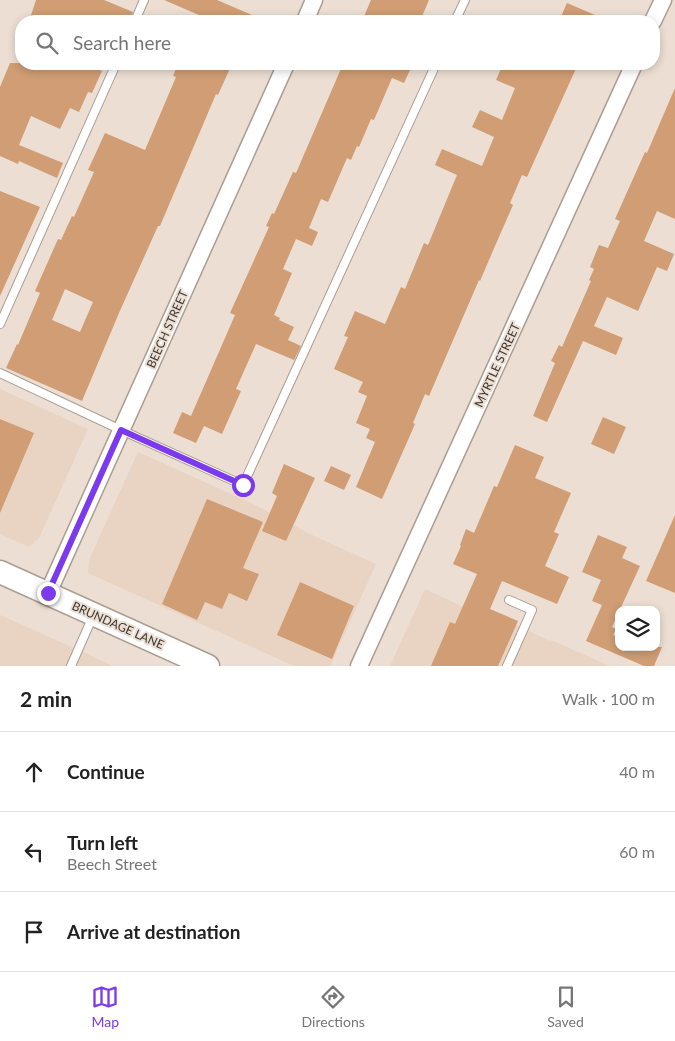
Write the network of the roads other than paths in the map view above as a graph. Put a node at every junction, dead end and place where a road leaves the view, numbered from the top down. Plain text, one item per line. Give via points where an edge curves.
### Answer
1 (144, 0) edge
2 (465, 0) edge
3 (663, 0) edge
4 (309, 2) edge
5 (138, 15) edge
6 (306, 15) edge
7 (458, 15) edge
8 (656, 15) edge
9 (113, 70) edge
10 (283, 70) edge
11 (433, 70) edge
12 (631, 70) edge
13 (0, 324) edge
14 (0, 373) edge
15 (121, 430) junction
16 (0, 572) edge
17 (48, 593) junction
18 (510, 600) dead end
19 (94, 614) junction
20 (71, 666) edge
21 (208, 666) edge
22 (359, 666) edge
23 (508, 666) edge

1 - 5 lane
2 - 7 lane
3 - 8 street
4 - 6 street
9 - 13 lane
10 - 15 street, BEECH STREET
11 - 15 lane via 243,485
12 - 22 street, MYRTLE STREET
14 - 15 lane
15 - 17 street, BEECH STREET
16 - 17 main road, BRUNDAGE LANE
17 - 19 main road, BRUNDAGE LANE
18 - 23 lane via 532,610
19 - 20 lane
19 - 21 main road, BRUNDAGE LANE

